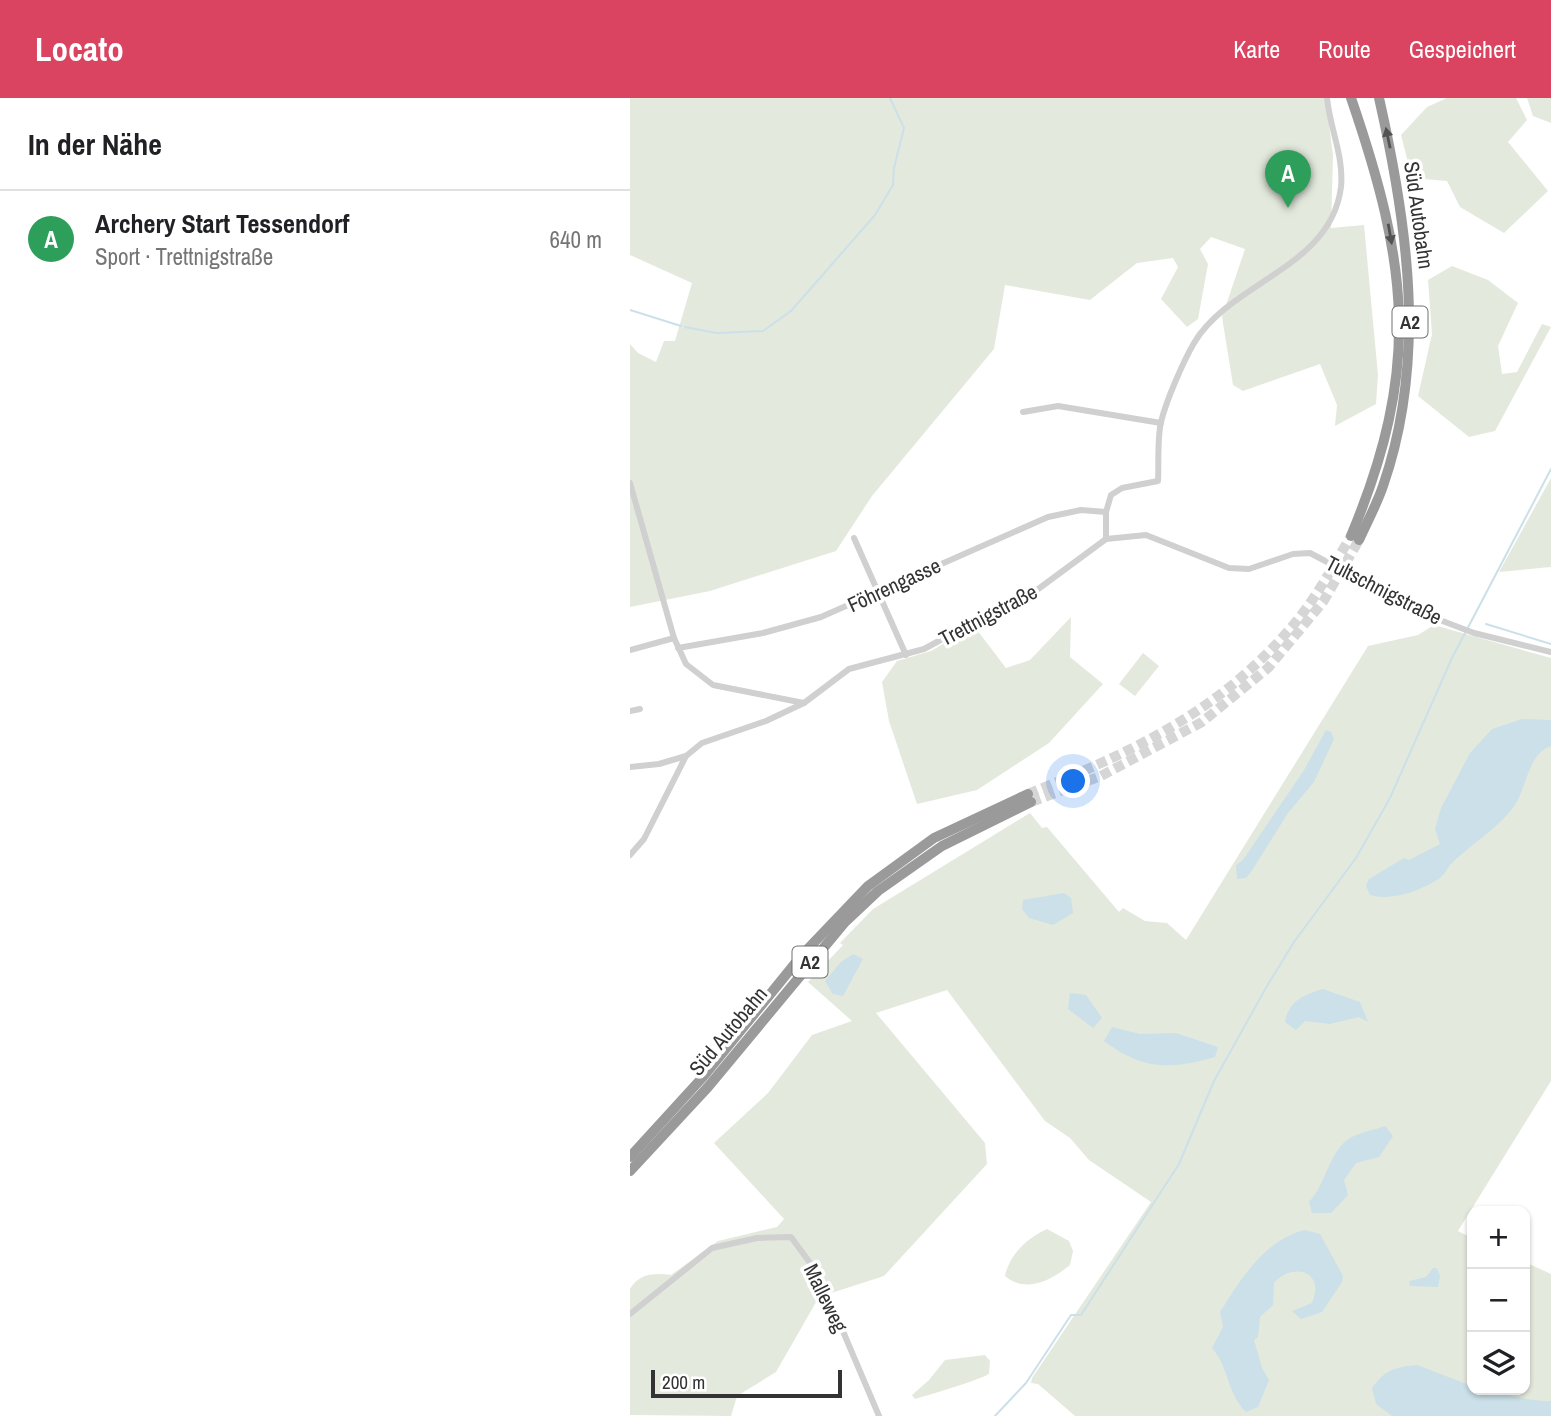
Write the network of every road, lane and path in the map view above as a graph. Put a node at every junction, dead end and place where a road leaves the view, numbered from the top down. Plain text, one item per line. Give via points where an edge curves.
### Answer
1 (1327, 98) edge
2 (1351, 98) edge
3 (1379, 98) edge
4 (1023, 412) dead end
5 (1161, 423) junction
6 (630, 483) edge
7 (1106, 513) junction
8 (854, 538) dead end
9 (1106, 539) junction
10 (878, 594) junction
11 (674, 638) junction
12 (678, 648) junction
13 (630, 650) edge
14 (1551, 652) edge
15 (906, 655) junction
16 (804, 702) junction
17 (640, 709) dead end
18 (630, 711) edge
19 (686, 756) junction
20 (630, 767) edge
21 (630, 855) edge
22 (630, 1157) edge
23 (630, 1171) edge
24 (630, 1314) edge
25 (879, 1416) edge

1 - 5 street via 1341,156 1341,188 1326,229 1308,249 1244,293 1210,324 1194,343
2 -> 3 highway, Süd Autobahn / A2 via 1390,230 1400,325 1387,437 1355,538 1383,487 1396,442 1409,353 1404,227
4 - 5 street via 1058,406
5 - 7 street via 1158,481 1122,488 1111,495
6 - 11 street
7 - 9 street
7 - 10 street, Föhrengasse via 1081,510 1048,517
8 - 10 street
9 - 14 street, Tultschnigstraße via 1146,536 1229,568 1249,569 1310,553 1402,604 1460,628
9 - 15 street, Trettnigstraße via 1022,601
10 - 12 street, Föhrengasse via 806,622
10 - 15 street
11 - 12 street
11 - 13 street
12 - 16 street via 689,668 713,685
15 - 16 street, Trettnigstraße via 849,669
16 - 19 street, Trettnigstraße via 766,721 709,739
17 - 18 street
19 - 20 street
19 - 21 street via 644,839
22 - 23 highway, Süd Autobahn / A2 via 820,936 868,887 933,838 1029,798 942,846 878,891 845,922 708,1087
24 - 25 street, Malleweg via 712,1248 757,1238 791,1237 819,1275

